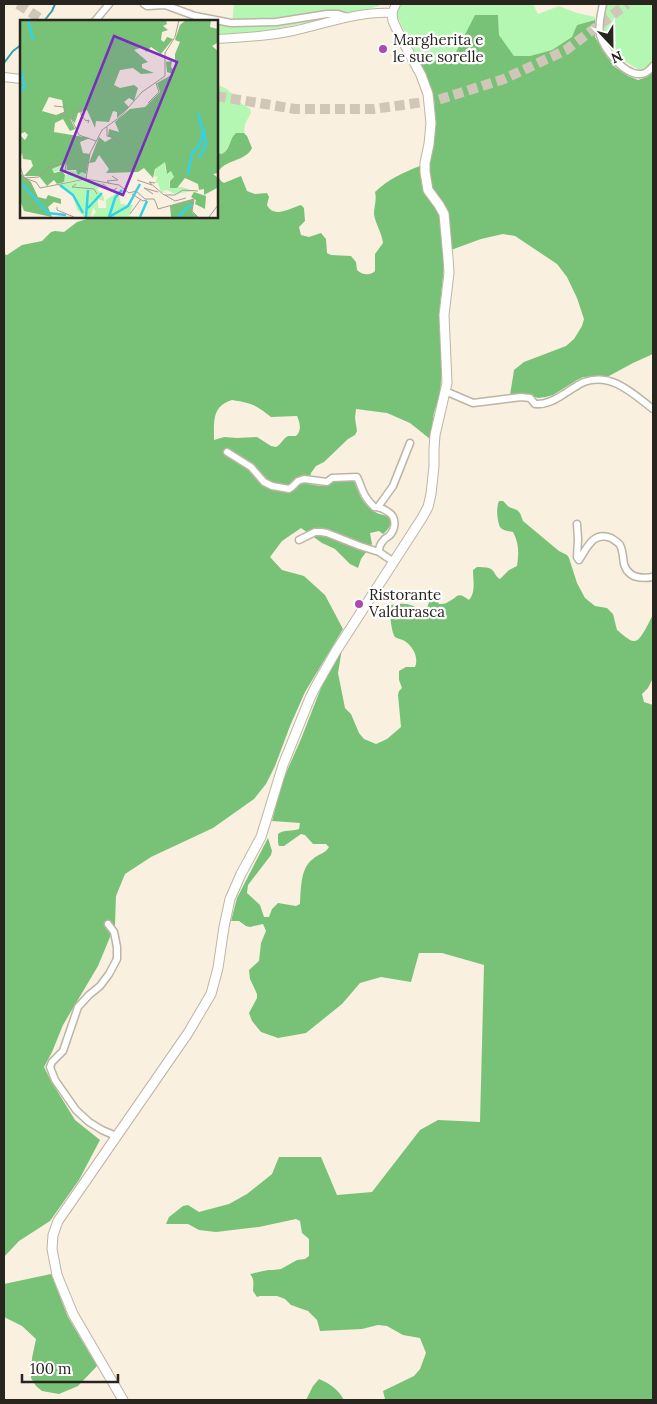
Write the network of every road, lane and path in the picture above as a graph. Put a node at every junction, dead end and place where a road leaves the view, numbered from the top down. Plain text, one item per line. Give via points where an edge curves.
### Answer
1 (109, 4) edge
2 (144, 4) edge
3 (396, 4) edge
4 (604, 4) edge
5 (392, 13) junction
6 (349, 18) junction
7 (96, 20) edge
8 (205, 20) edge
9 (218, 22) edge
10 (218, 39) edge
11 (653, 66) edge
12 (4, 77) edge
13 (20, 79) edge
14 (445, 391) junction
15 (653, 409) edge
16 (410, 443) dead end
17 (227, 452) dead end
18 (378, 507) junction
19 (577, 524) dead end
20 (299, 540) dead end
21 (379, 552) junction
22 (394, 562) junction
23 (653, 577) edge
24 (108, 924) dead end
25 (116, 1136) junction
26 (123, 1400) edge

1 - 7 street
2 - 8 street via 165,6
3 - 5 street
4 - 11 street via 599,27 610,54 637,74 644,74
5 - 6 street
5 - 14 main road via 425,85 430,113 425,172 428,190 444,214 448,258 444,315
6 - 9 street via 326,14 276,22
6 - 10 street via 278,34
12 - 13 street
14 - 15 street via 472,403 521,397 542,404 585,382 600,379 624,387
14 - 22 main road via 435,435 428,507
16 - 18 street via 394,486
17 - 18 street via 251,467 267,484 286,489 301,480 327,482 332,478 356,476 365,497
18 - 21 street via 395,520 391,534 383,540
19 - 23 street via 579,560 594,539 605,537 620,546 627,571 636,578
20 - 21 street via 315,532 327,533
21 - 22 street
22 - 25 main road via 310,698 283,766 261,837 230,900 211,994 188,1033
24 - 25 street via 114,932 117,959 109,974 78,1007 64,1051 50,1067 76,1110 89,1122
25 - 26 main road via 58,1221 52,1249 56,1275 66,1300

